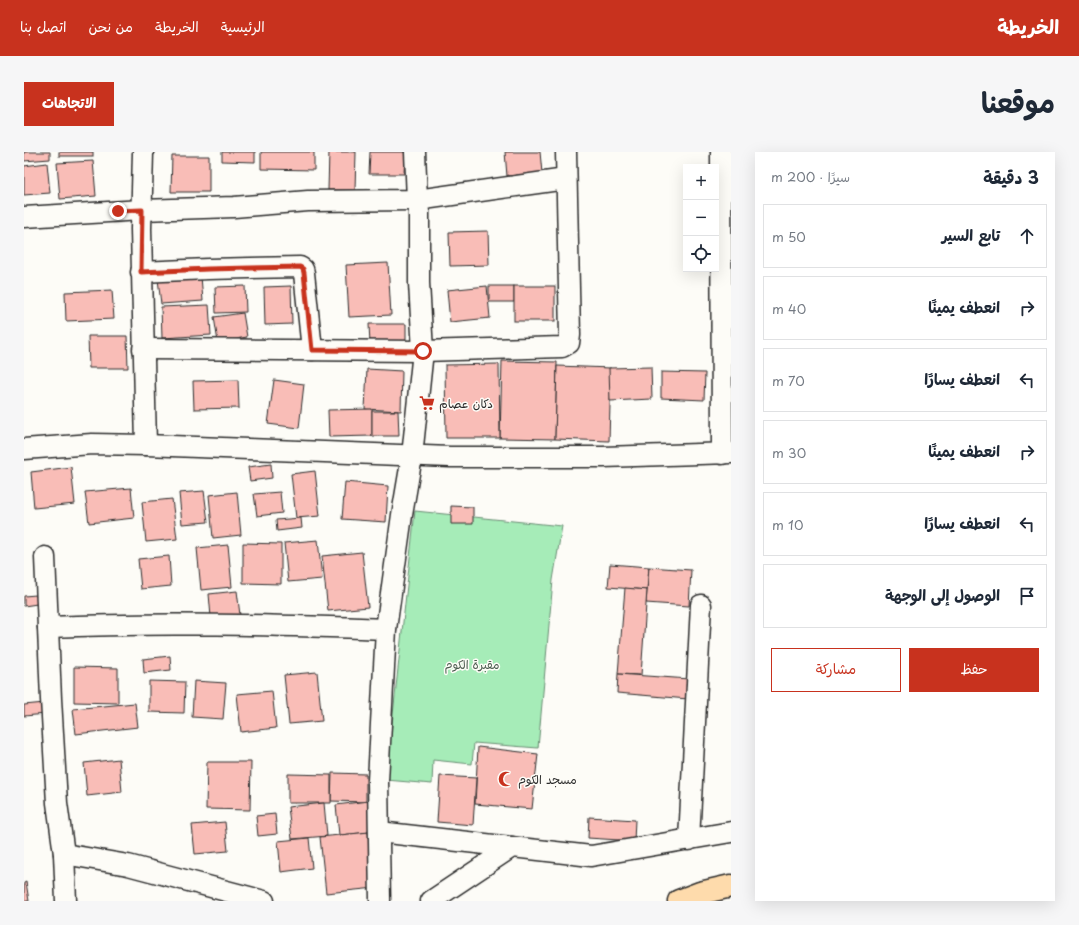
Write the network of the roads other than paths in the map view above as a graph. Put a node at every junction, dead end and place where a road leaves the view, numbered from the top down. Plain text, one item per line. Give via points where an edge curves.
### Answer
1 (143, 152) edge
2 (415, 152) edge
3 (566, 152) edge
4 (721, 152) edge
5 (566, 180) junction
6 (417, 200) junction
7 (142, 210) junction
8 (24, 217) edge
9 (727, 260) edge
10 (141, 272) junction
11 (143, 349) junction
12 (312, 350) junction
13 (423, 351) junction
14 (146, 445) junction
15 (24, 449) edge
16 (727, 454) edge
17 (412, 456) junction
18 (45, 557) dead end
19 (701, 605) dead end
20 (48, 628) junction
21 (386, 629) junction
22 (379, 832) junction
23 (731, 832) edge
24 (689, 840) junction
25 (512, 847) junction
26 (64, 854) junction
27 (731, 886) edge
28 (66, 901) edge
29 (264, 901) edge
30 (380, 901) edge
31 (431, 901) edge
32 (679, 901) edge

1 - 7 street
2 - 6 street
3 - 5 street
4 - 9 street
5 - 6 street
5 - 13 street via 569,343 562,347
6 - 7 street via 308,201
6 - 13 street
7 - 8 street
7 - 10 street
9 - 16 street via 721,333
10 - 11 street
10 - 12 street via 300,267 304,273
11 - 12 street
11 - 14 street
12 - 13 street
13 - 17 street
14 - 15 street via 92,444
14 - 17 street
16 - 17 street via 603,457
17 - 21 street
18 - 20 street
19 - 24 street
20 - 21 street via 210,625
20 - 26 street via 57,803
21 - 22 street via 378,781
22 - 25 street
22 - 30 street
23 - 24 street
24 - 25 street via 592,856
25 - 31 street
26 - 28 street
26 - 29 street via 128,865
27 - 32 main road

